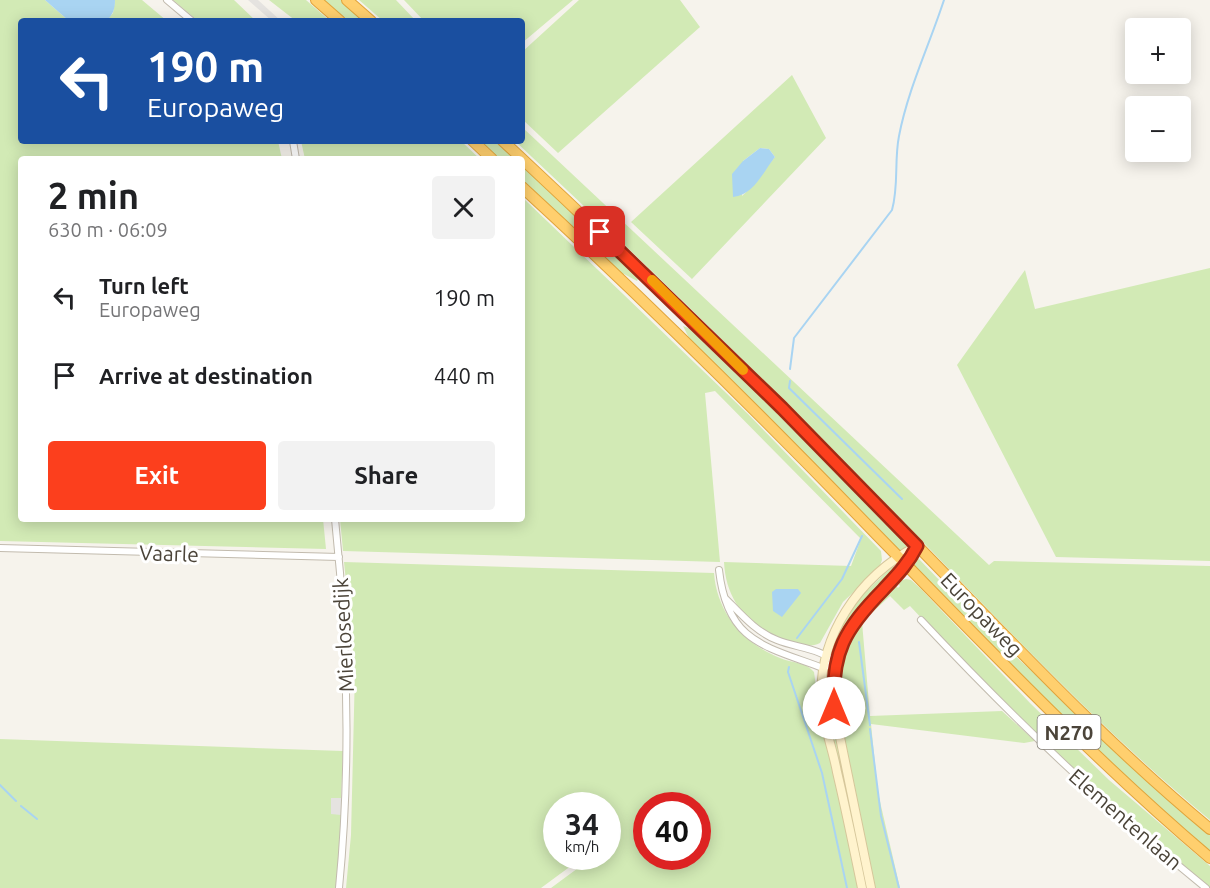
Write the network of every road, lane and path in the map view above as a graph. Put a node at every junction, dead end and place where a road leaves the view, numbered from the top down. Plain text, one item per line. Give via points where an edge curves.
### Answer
1 (167, 0) edge
2 (316, 0) edge
3 (347, 0) edge
4 (188, 18) edge
5 (337, 18) edge
6 (368, 18) edge
7 (476, 144) edge
8 (506, 144) edge
9 (489, 156) edge
10 (519, 156) edge
11 (525, 161) edge
12 (525, 190) edge
13 (335, 522) edge
14 (917, 546) junction
15 (0, 548) edge
16 (898, 556) junction
17 (339, 557) junction
18 (907, 566) junction
19 (720, 570) dead end
20 (725, 598) junction
21 (921, 620) dead end
22 (825, 654) junction
23 (835, 662) junction
24 (823, 668) junction
25 (1210, 829) edge
26 (1210, 858) edge
27 (339, 888) edge
28 (862, 888) edge
29 (871, 888) edge
30 (1206, 888) edge

1 - 4 street
2 - 5 highway
3 - 6 highway
7 - 9 highway
8 - 10 highway, Europaweg
11 - 14 highway, Europaweg via 649,277
12 - 16 highway, Europaweg
13 - 17 street, Mierlosedijk
14 - 16 street
14 - 18 street
14 - 25 highway, Europaweg / N270 via 1088,720
15 - 17 street, Vaarle
16 - 18 highway, Europaweg / N270
16 - 22 street via 853,600
17 - 27 street, Mierlosedijk via 348,679
18 - 23 street via 850,625
18 - 26 highway, Europaweg / N270 via 1085,748
19 - 20 street
20 - 22 street via 755,629 775,640
20 - 24 street via 730,615 748,637
21 - 30 street, Elementenlaan via 1041,743 1142,836
22 - 23 street
22 - 24 street
23 - 24 street
23 - 29 street via 834,708
24 - 28 street via 822,706

